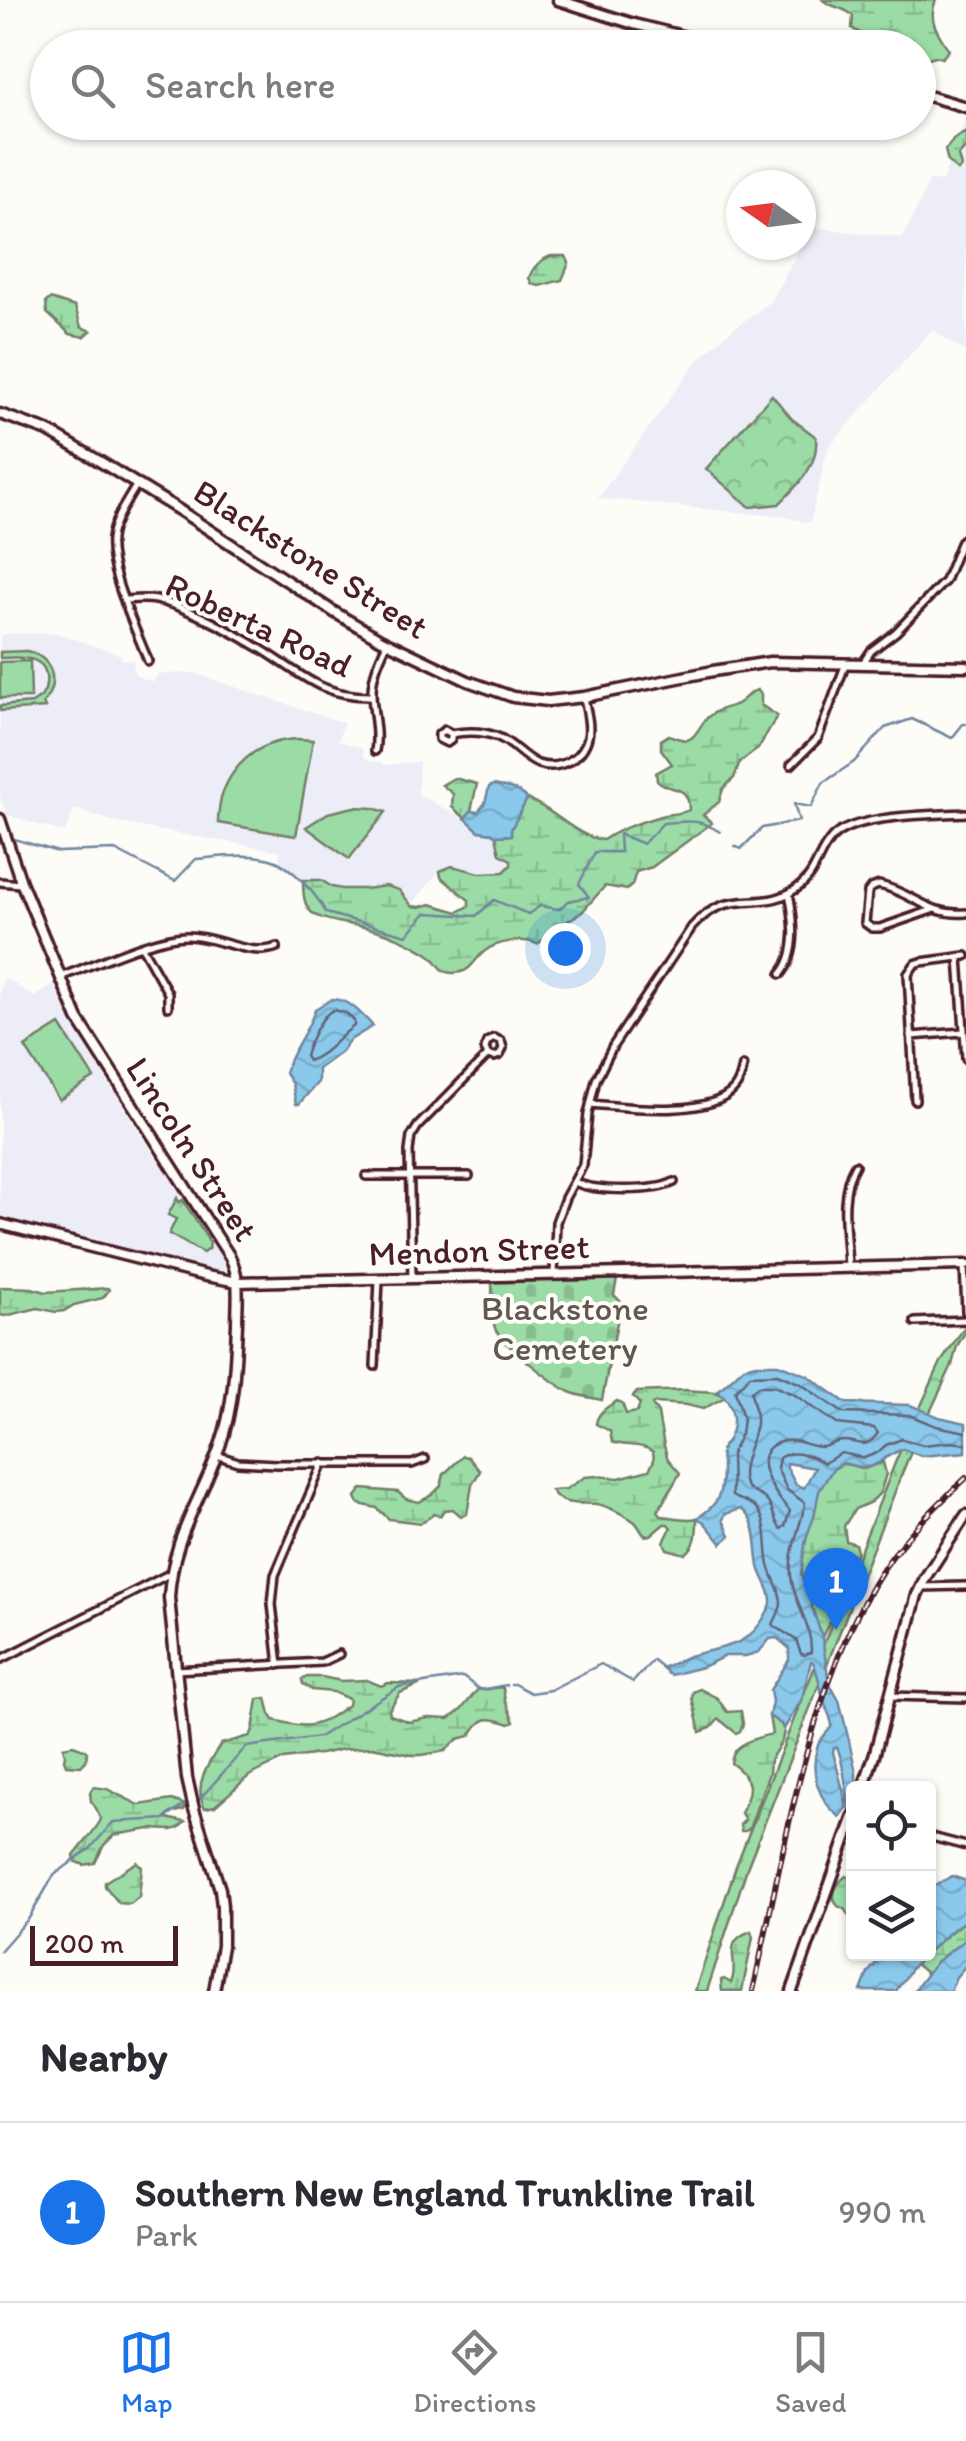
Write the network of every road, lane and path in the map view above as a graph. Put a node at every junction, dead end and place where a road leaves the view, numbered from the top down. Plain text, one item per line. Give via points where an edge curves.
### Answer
1 (558, 0) edge
2 (658, 30) edge
3 (936, 99) edge
4 (966, 107) edge
5 (0, 414) edge
6 (137, 484) junction
7 (966, 537) edge
8 (125, 600) junction
9 (386, 643) junction
10 (148, 661) dead end
11 (846, 663) junction
12 (863, 663) junction
13 (966, 666) edge
14 (372, 696) junction
15 (584, 697) junction
16 (451, 734) dead end
17 (375, 751) dead end
18 (792, 766) dead end
19 (966, 813) edge
20 (0, 819) edge
21 (0, 882) edge
22 (23, 884) junction
23 (789, 893) junction
24 (932, 910) junction
25 (966, 913) edge
26 (142, 947) junction
27 (277, 947) dead end
28 (962, 956) edge
29 (781, 974) dead end
30 (60, 977) junction
31 (168, 1007) dead end
32 (965, 1032) edge
33 (911, 1036) junction
34 (488, 1054) dead end
35 (966, 1059) edge
36 (742, 1066) dead end
37 (915, 1100) dead end
38 (590, 1104) junction
39 (855, 1165) dead end
40 (366, 1176) dead end
41 (410, 1176) junction
42 (469, 1176) dead end
43 (575, 1182) junction
44 (674, 1182) dead end
45 (0, 1224) edge
46 (965, 1265) edge
47 (848, 1267) junction
48 (554, 1275) junction
49 (412, 1279) junction
50 (379, 1280) junction
51 (238, 1282) junction
52 (966, 1312) edge
53 (966, 1320) edge
54 (915, 1322) dead end
55 (375, 1366) dead end
56 (216, 1456) junction
57 (425, 1458) dead end
58 (323, 1463) junction
59 (966, 1515) edge
60 (171, 1573) junction
61 (966, 1586) edge
62 (920, 1587) junction
63 (338, 1654) dead end
64 (0, 1660) edge
65 (279, 1664) junction
66 (174, 1670) junction
67 (890, 1696) junction
68 (966, 1698) edge
69 (865, 1781) edge
70 (846, 1837) edge
71 (936, 1838) edge
72 (966, 1846) edge
73 (214, 1991) edge
74 (792, 1991) edge

1 - 2 main road
3 - 4 main road
5 - 6 main road, Blackstone Street via 48,432
6 - 8 street via 115,522 110,548
6 - 9 main road, Blackstone Street
7 - 12 street via 945,581
8 - 10 street
8 - 14 street, Roberta Road via 170,604 243,638 322,688
9 - 14 street
9 - 15 main road, Blackstone Street via 513,698
11 - 12 main road, Blackstone Street
11 - 15 main road, Blackstone Street via 759,663
11 - 18 street via 818,738
12 - 13 main road, Blackstone Street
14 - 17 street
15 - 16 street via 585,746 563,764 532,761 496,736
19 - 23 street via 846,828
20 - 22 main road, Lincoln Street
21 - 22 street
22 - 30 main road, Lincoln Street
23 - 29 street via 794,926
23 - 38 street via 721,905 699,919 613,1046
24 - 24 street via 879,885 868,892 866,923 880,928
24 - 25 street
26 - 27 street via 186,936 262,951
26 - 30 street
26 - 31 street via 168,993
28 - 32 street
28 - 33 street via 911,968
30 - 51 main road, Lincoln Street via 87,1035 230,1256
32 - 33 street
32 - 35 street
33 - 37 street
34 - 41 street via 413,1134
36 - 38 street via 733,1090 699,1106
38 - 43 street via 585,1158
39 - 47 street via 846,1190
40 - 41 street
41 - 42 street
41 - 49 street
43 - 44 street via 659,1188
43 - 48 street via 556,1222
45 - 51 main road, Mendon Street
46 - 47 main road, Mendon Street
46 - 52 street
47 - 48 main road, Mendon Street
48 - 49 main road, Mendon Street
49 - 50 main road, Mendon Street
50 - 51 main road, Mendon Street
50 - 55 street
51 - 56 main road, Lincoln Street via 234,1386
53 - 54 street
56 - 58 street
56 - 60 main road, Lincoln Street via 182,1530
57 - 58 street via 412,1464
58 - 65 street via 275,1576
59 - 62 main road
60 - 64 street
60 - 66 main road, Lincoln Street
61 - 62 street
62 - 67 main road
63 - 65 street via 322,1662
65 - 66 street
66 - 73 main road, Lincoln Street via 188,1784 220,1889 222,1946
67 - 68 street
67 - 69 main road
70 - 74 main road
71 - 72 street

